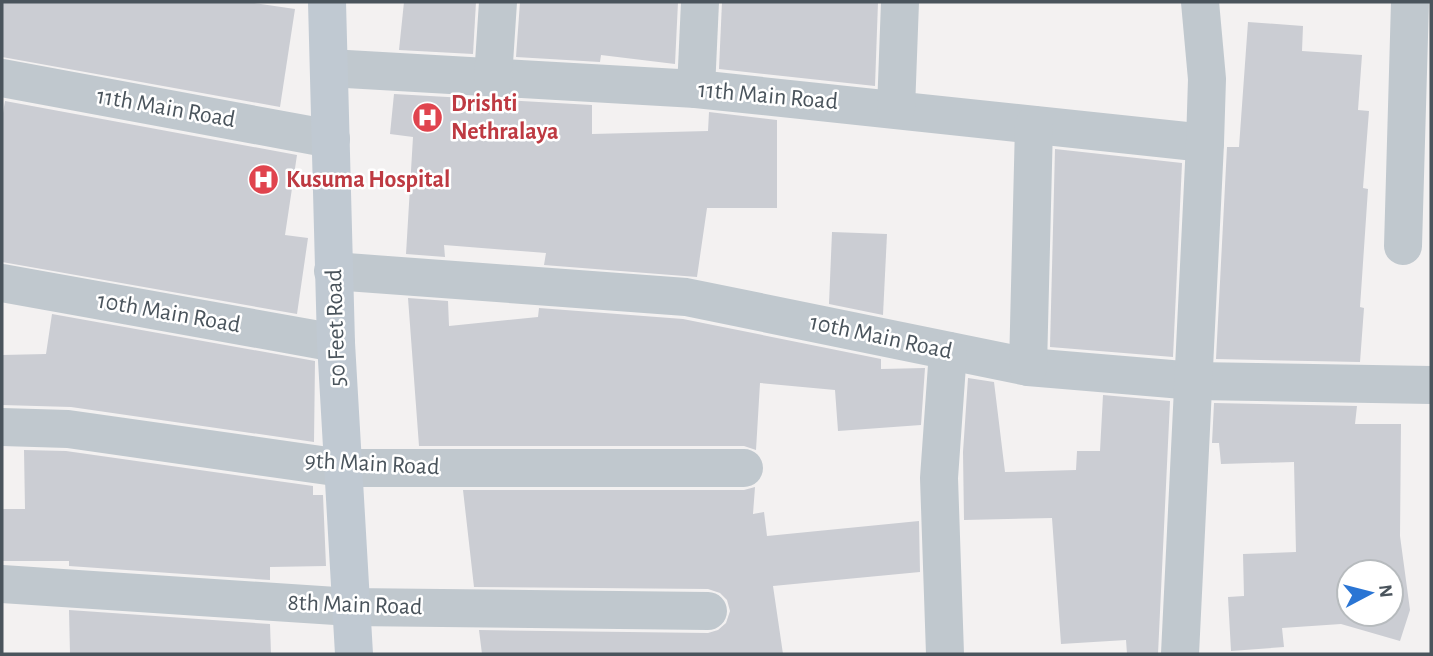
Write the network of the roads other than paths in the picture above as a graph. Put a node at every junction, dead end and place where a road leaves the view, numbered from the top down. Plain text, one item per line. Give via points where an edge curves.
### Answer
1 (327, 2) edge
2 (498, 2) edge
3 (700, 2) edge
4 (900, 2) edge
5 (1200, 2) edge
6 (1410, 2) edge
7 (329, 68) junction
8 (2, 78) edge
9 (493, 78) junction
10 (696, 89) junction
11 (896, 109) junction
12 (1034, 125) junction
13 (331, 139) junction
14 (1205, 143) junction
15 (1404, 246) dead end
16 (333, 271) junction
17 (2, 283) edge
18 (336, 343) junction
19 (948, 351) junction
20 (1028, 367) junction
21 (1195, 381) junction
22 (1431, 385) edge
23 (2, 428) edge
24 (342, 468) junction
25 (744, 468) dead end
26 (2, 584) edge
27 (351, 607) junction
28 (708, 611) dead end
29 (354, 654) edge
30 (945, 654) edge
31 (1180, 654) edge

1 - 7 main road, 50 Feet Road
2 - 9 street
3 - 10 street
4 - 11 street
5 - 14 street via 1207,79
6 - 15 street
7 - 9 street, 11th Main Road
7 - 13 main road, 50 Feet Road
8 - 13 street, 11th Main Road
9 - 10 street, 11th Main Road
10 - 11 street, 11th Main Road
11 - 12 street, 11th Main Road
12 - 14 street, 11th Main Road
12 - 20 street
13 - 16 main road, 50 Feet Road
14 - 21 street
16 - 18 main road, 50 Feet Road
16 - 19 street, 10th Main Road via 686,297
17 - 18 street, 10th Main Road
18 - 24 main road, 50 Feet Road
19 - 20 street, 10th Main Road
19 - 30 street via 939,478
20 - 21 street, 10th Main Road
21 - 22 street, 10th Main Road
21 - 31 street
23 - 24 street, 9th Main Road via 68,429
24 - 25 street, 9th Main Road
24 - 27 main road, 50 Feet Road
26 - 27 street, 8th Main Road
27 - 28 street, 8th Main Road
27 - 29 main road, 50 Feet Road

